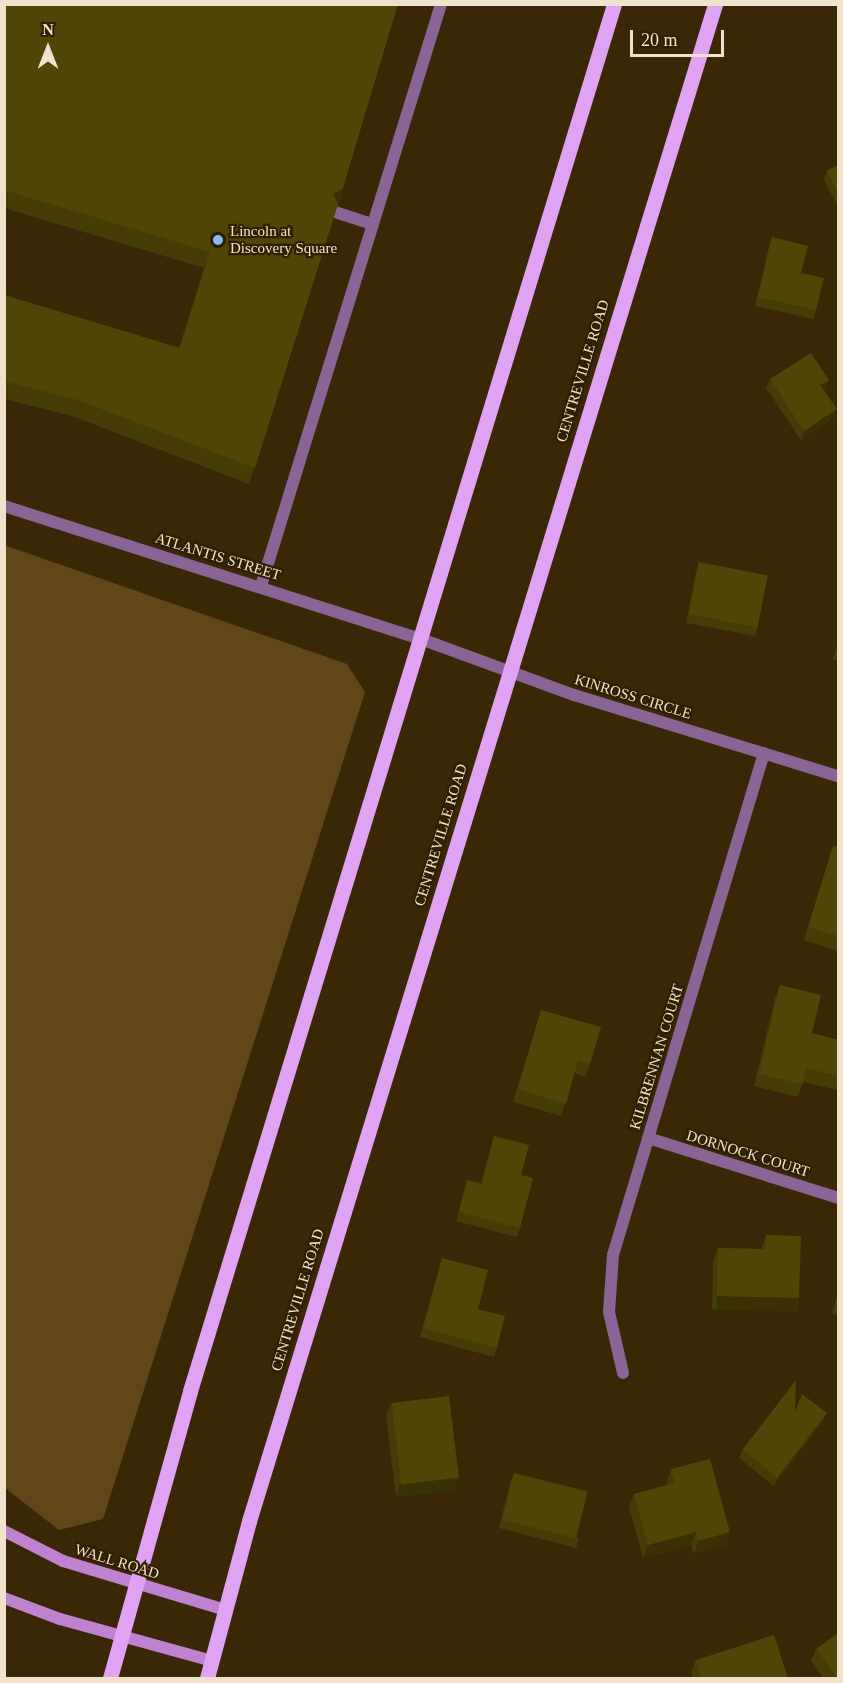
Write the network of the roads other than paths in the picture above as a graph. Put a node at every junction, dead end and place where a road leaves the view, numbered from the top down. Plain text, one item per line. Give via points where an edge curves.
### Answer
1 (441, 4) edge
2 (614, 4) edge
3 (715, 4) edge
4 (335, 212) edge
5 (373, 224) junction
6 (4, 506) edge
7 (261, 586) junction
8 (421, 639) junction
9 (510, 672) junction
10 (764, 753) junction
11 (838, 776) edge
12 (648, 1138) junction
13 (838, 1198) edge
14 (623, 1373) dead end
15 (4, 1531) edge
16 (135, 1584) junction
17 (4, 1598) edge
18 (225, 1610) junction
19 (121, 1636) junction
20 (212, 1661) junction
21 (110, 1678) edge
22 (207, 1678) edge

1 - 5 street
2 - 8 main road
3 - 9 main road, CENTREVILLE ROAD
4 - 5 street
5 - 7 street
6 - 7 street, ATLANTIS STREET
7 - 8 street, ATLANTIS STREET
8 - 9 street, KINROSS CIRCLE
8 - 16 main road
9 - 10 street, KINROSS CIRCLE
9 - 18 main road, CENTREVILLE ROAD
10 - 11 street, KINROSS CIRCLE
10 - 12 street, KILBRENNAN COURT
12 - 13 street, DORNOCK COURT
12 - 14 street, KILBRENNAN COURT via 613,1254 609,1312
15 - 16 main road, WALL ROAD via 63,1561
16 - 18 main road, WALL ROAD
16 - 19 main road
17 - 19 main road
18 - 20 main road, CENTREVILLE ROAD
19 - 20 main road
19 - 21 main road
20 - 22 main road, CENTREVILLE ROAD

